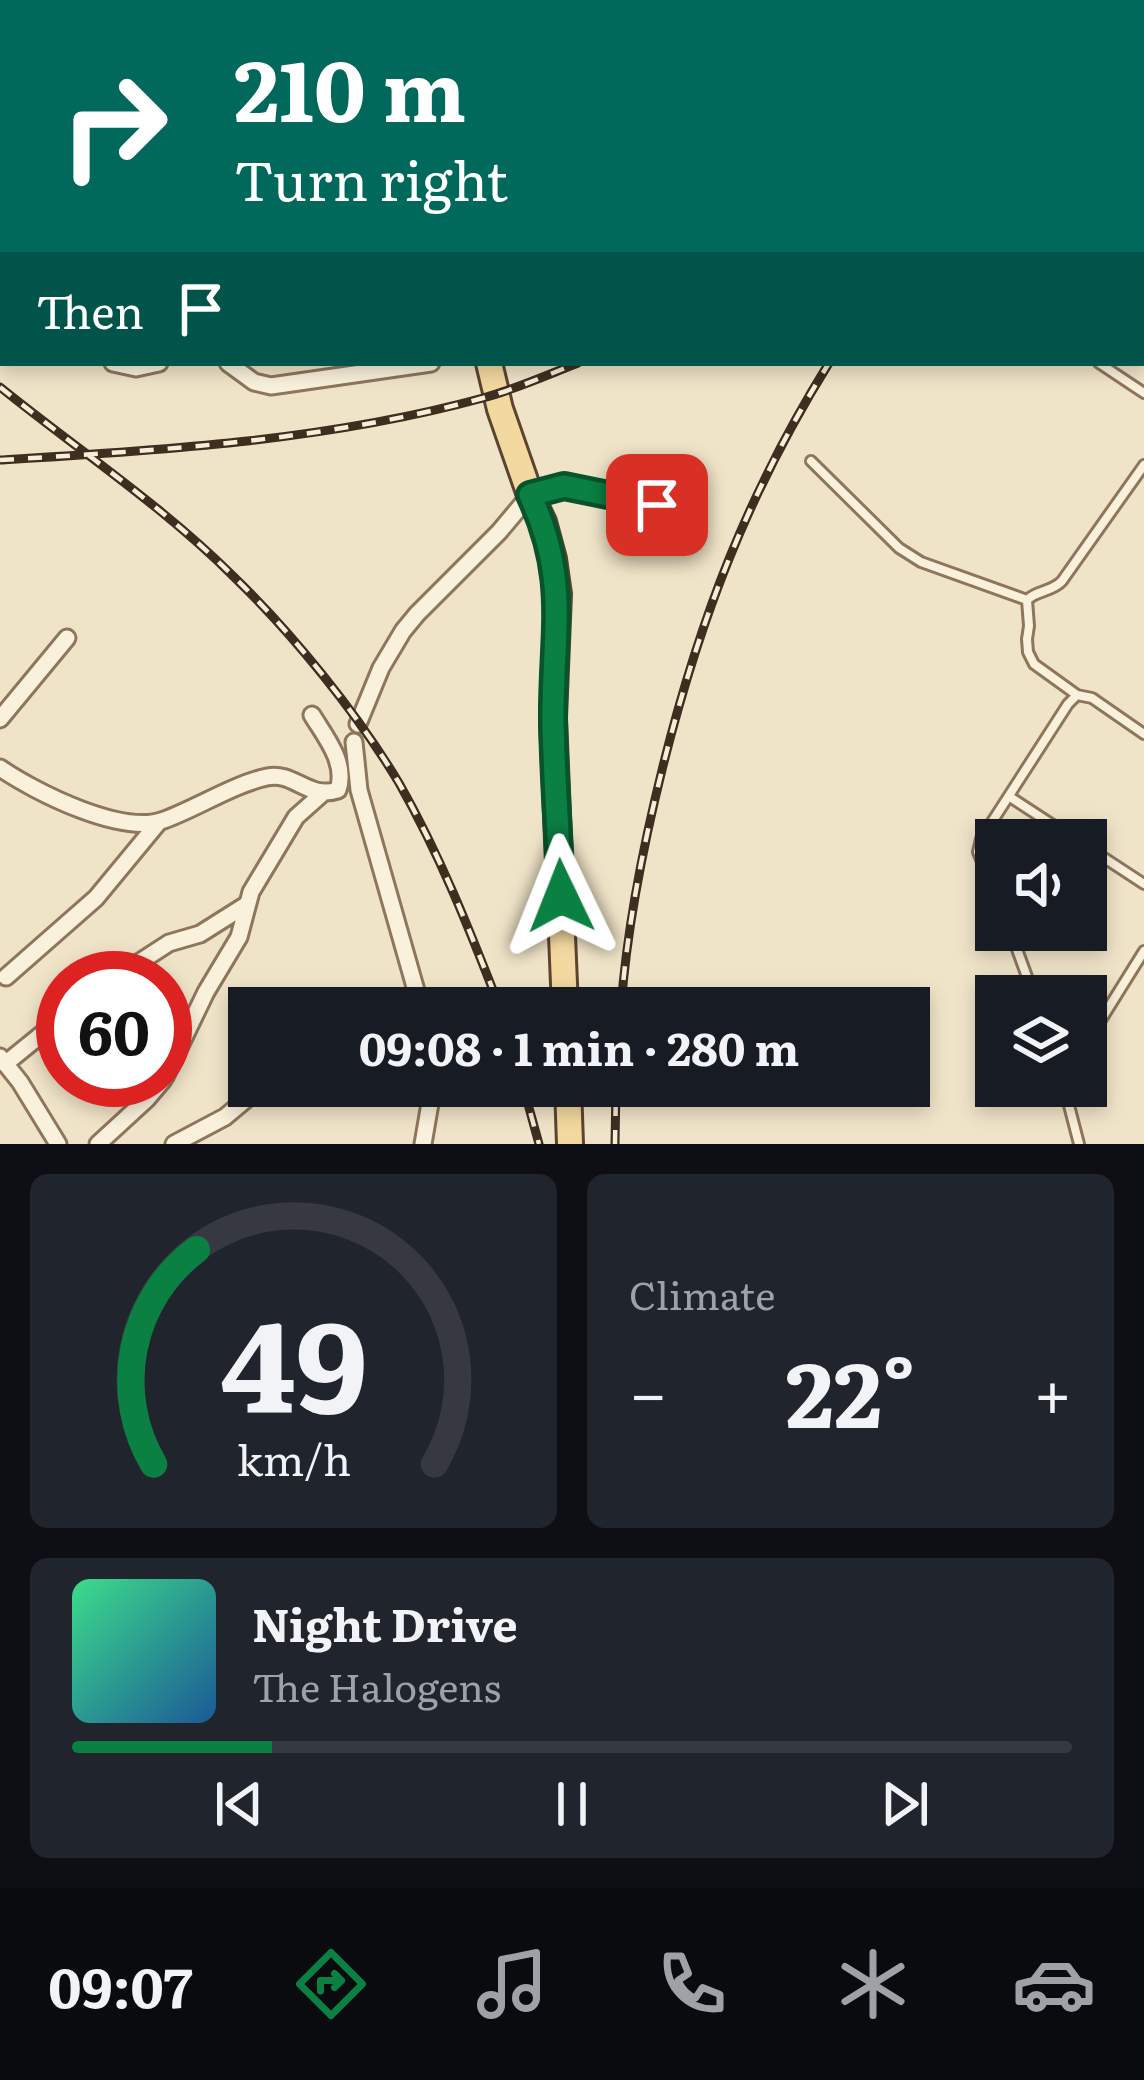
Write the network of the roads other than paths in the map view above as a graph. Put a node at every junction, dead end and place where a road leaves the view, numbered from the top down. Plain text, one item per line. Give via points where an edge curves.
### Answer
1 (232, 366) edge
2 (410, 366) edge
3 (490, 366) edge
4 (1104, 366) edge
5 (1144, 393) edge
6 (811, 461) dead end
7 (1144, 465) edge
8 (530, 495) junction
9 (657, 505) dead end
10 (1028, 600) junction
11 (67, 638) dead end
12 (1077, 695) junction
13 (312, 715) dead end
14 (0, 719) edge
15 (358, 724) dead end
16 (1144, 734) edge
17 (354, 742) dead end
18 (0, 768) edge
19 (323, 793) junction
20 (1010, 797) junction
21 (995, 819) edge
22 (1044, 819) edge
23 (158, 824) junction
24 (1107, 860) edge
25 (1144, 884) edge
26 (247, 904) junction
27 (158, 951) edge
28 (1144, 951) edge
29 (6, 977) dead end
30 (415, 987) edge
31 (564, 987) edge
32 (1107, 1010) edge
33 (192, 1023) edge
34 (36, 1036) edge
35 (3, 1060) edge
36 (138, 1107) edge
37 (237, 1107) edge
38 (429, 1107) edge
39 (569, 1107) edge
40 (1069, 1107) edge
41 (58, 1144) edge
42 (98, 1144) edge
43 (174, 1144) edge
44 (423, 1144) edge
45 (570, 1144) edge
46 (1079, 1144) edge

1 - 2 street via 271,386
3 - 8 main road
4 - 5 lane
6 - 10 lane via 899,548
7 - 10 lane via 1062,581
8 - 9 street via 564,486
8 - 15 street via 404,631
8 - 31 main road via 558,594 553,718
10 - 12 lane via 1028,652
11 - 14 street
12 - 16 lane
12 - 20 lane
13 - 19 street via 342,775 338,790
17 - 30 street via 359,790
18 - 23 street via 109,819
19 - 23 street via 265,777
19 - 26 street via 292,823
20 - 21 lane
20 - 22 lane
23 - 29 street via 96,898
24 - 25 lane
26 - 27 street
26 - 33 street via 239,937
28 - 32 lane
34 - 35 street
35 - 41 street
36 - 42 street
37 - 43 street
38 - 44 street
39 - 45 main road
40 - 46 lane

